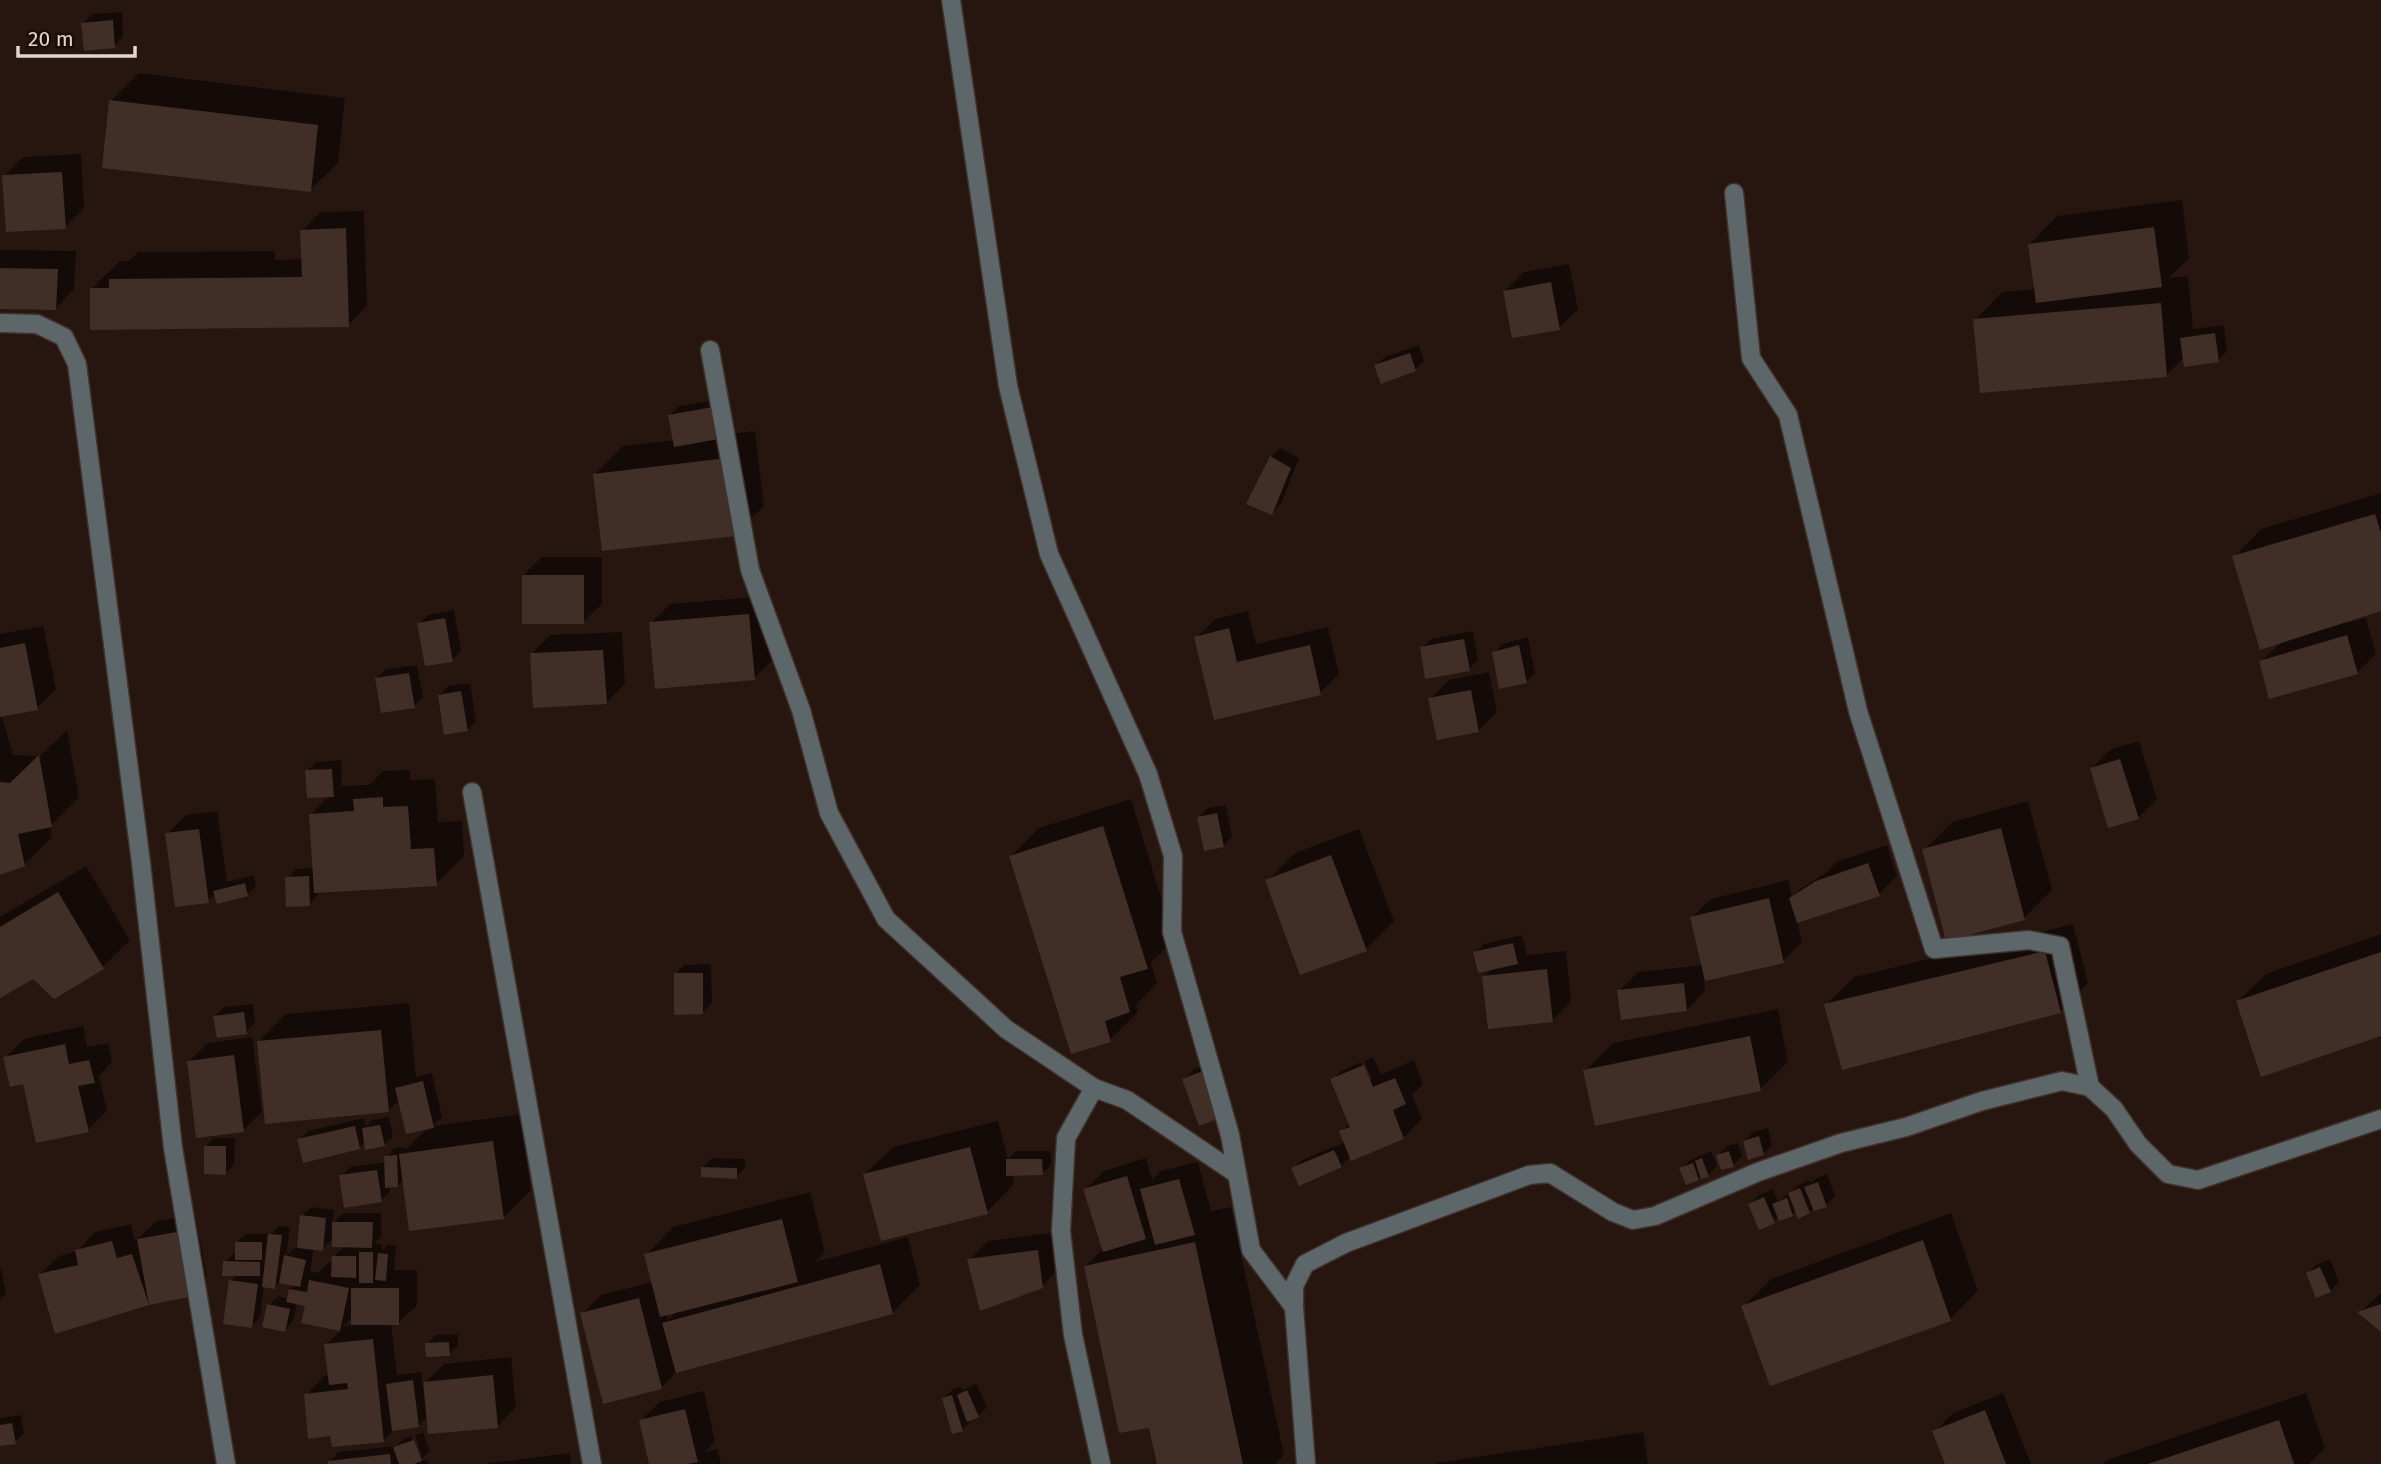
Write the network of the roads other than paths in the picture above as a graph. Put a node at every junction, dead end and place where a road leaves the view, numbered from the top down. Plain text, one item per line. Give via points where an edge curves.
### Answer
1 (951, 0) edge
2 (1734, 193) dead end
3 (0, 323) edge
4 (710, 350) dead end
5 (472, 792) dead end
6 (2090, 1087) junction
7 (1094, 1088) junction
8 (2381, 1119) edge
9 (1237, 1174) junction
10 (1294, 1307) junction
11 (226, 1464) edge
12 (592, 1464) edge
13 (1101, 1464) edge
14 (1306, 1464) edge

1 - 9 street via 1008,387 1049,554 1148,774 1173,856 1172,932
2 - 6 street via 1751,358 1788,415 1857,711 1934,949 2029,940 2060,946
3 - 11 street via 37,324 64,337 76,365 173,1148
4 - 7 street via 750,570 802,710 828,813 886,919 1006,1029
5 - 12 street
6 - 8 street via 2168,1174 2198,1181
6 - 10 street via 2062,1081 1982,1101 1842,1143 1758,1172 1656,1216 1633,1220 1550,1173 1529,1175 1346,1243 1306,1264 1294,1286
7 - 9 street via 1127,1100
7 - 13 street via 1066,1138 1060,1231 1073,1335
9 - 10 street via 1251,1250
10 - 14 street

